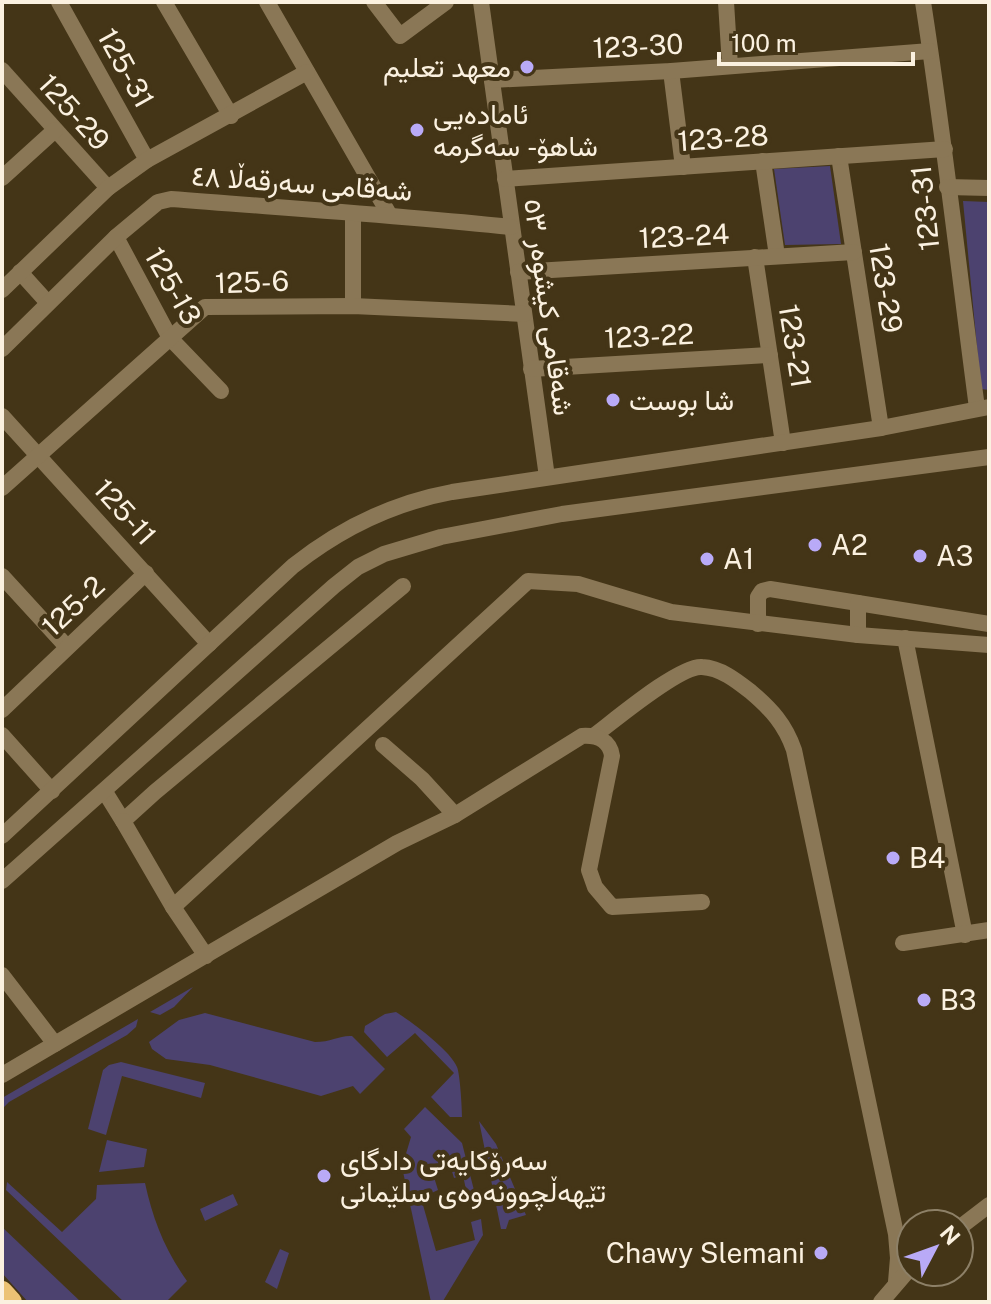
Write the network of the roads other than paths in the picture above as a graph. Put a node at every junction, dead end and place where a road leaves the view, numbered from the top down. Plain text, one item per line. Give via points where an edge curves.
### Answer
1 (59, 2) edge
2 (164, 2) edge
3 (267, 2) edge
4 (374, 2) edge
5 (481, 2) edge
6 (726, 2) edge
7 (923, 2) edge
8 (435, 5) edge
9 (930, 51) junction
10 (730, 66) junction
11 (2, 70) edge
12 (671, 71) junction
13 (307, 72) junction
14 (492, 80) junction
15 (231, 116) junction
16 (55, 130) junction
17 (945, 149) junction
18 (839, 156) junction
19 (147, 160) junction
20 (763, 161) junction
21 (683, 167) junction
22 (2, 178) edge
23 (505, 179) junction
24 (947, 187) junction
25 (108, 188) junction
26 (989, 188) edge
27 (353, 214) junction
28 (389, 214) junction
29 (511, 227) junction
30 (116, 237) junction
31 (854, 252) junction
32 (777, 256) junction
33 (755, 257) junction
34 (20, 272) junction
35 (518, 272) junction
36 (2, 290) edge
37 (48, 303) junction
38 (353, 306) junction
39 (524, 314) junction
40 (170, 338) junction
41 (2, 349) edge
42 (770, 355) junction
43 (531, 369) junction
44 (221, 391) dead end
45 (983, 408) edge
46 (2, 416) edge
47 (881, 428) junction
48 (783, 443) junction
49 (38, 456) junction
50 (989, 457) edge
51 (547, 477) junction
52 (2, 488) edge
53 (146, 573) junction
54 (403, 586) dead end
55 (5, 587) edge
56 (858, 603) junction
57 (962, 621) junction
58 (758, 624) junction
59 (989, 624) edge
60 (858, 635) junction
61 (905, 638) junction
62 (960, 642) junction
63 (209, 644) junction
64 (989, 645) edge
65 (67, 647) junction
66 (2, 710) edge
67 (2, 735) edge
68 (595, 735) junction
69 (383, 745) dead end
70 (52, 791) junction
71 (105, 792) junction
72 (455, 815) junction
73 (123, 821) junction
74 (2, 836) edge
75 (2, 881) edge
76 (702, 902) dead end
77 (173, 907) junction
78 (989, 930) edge
79 (965, 935) junction
80 (903, 943) dead end
81 (206, 956) junction
82 (2, 975) edge
83 (55, 1044) junction
84 (2, 1075) edge
85 (895, 1229) edge
86 (895, 1283) edge
87 (2, 1292) edge
88 (11, 1302) edge
89 (881, 1302) edge

1 - 19 street, 125-31
2 - 15 street
3 - 13 street
4 - 8 street via 400,36
5 - 14 street, شەقامی کیشوەر ٥٣
6 - 10 street
7 - 9 street, 123-31
9 - 10 street, 123-30
9 - 17 street, 123-31
10 - 12 street, 123-30
11 - 16 street, 125-29
12 - 14 street, 123-30
12 - 21 street
13 - 15 street
13 - 28 street
14 - 23 street, شەقامی کیشوەر ٥٣
15 - 19 street
16 - 22 street
16 - 25 street, 125-29
17 - 18 street, 123-28
17 - 24 street, 123-31
18 - 20 street, 123-28
18 - 31 street, 123-29
19 - 25 street
20 - 21 street, 123-28
20 - 32 street
21 - 23 street, 123-28
23 - 29 street, شەقامی کیشوەر ٥٣
24 - 26 street
24 - 45 street, 123-31
25 - 34 street
27 - 28 street, شەقامی سەرقەڵا ٤٨
27 - 30 street, شەقامی سەرقەڵا ٤٨ via 171,199 158,202
27 - 38 street
28 - 29 street, شەقامی سەرقەڵا ٤٨
29 - 35 street, شەقامی کیشوەر ٥٣
30 - 37 street, شەقامی سەرقەڵا ٤٨
30 - 40 street, 125-13
31 - 32 street, 123-24
31 - 47 street, 123-29
32 - 33 street, 123-24
33 - 35 street, 123-24
33 - 42 street, 123-21
34 - 36 street
34 - 37 street
35 - 39 street, شەقامی کیشوەر ٥٣
37 - 41 street, شەقامی سەرقەڵا ٤٨
38 - 39 street, 125-6
38 - 40 street, 125-6 via 205,307
39 - 43 street, شەقامی کیشوەر ٥٣
40 - 44 street, 125-13
40 - 49 street, 125-6
42 - 43 street, 123-22
42 - 48 street, 123-21
43 - 51 street, شەقامی کیشوەر ٥٣
45 - 47 street
46 - 49 street, 125-11
47 - 48 street
48 - 51 street
49 - 52 street, 125-6
49 - 53 street, 125-11
50 - 71 street via 562,514 441,537 384,554 334,586
51 - 63 street via 425,497 358,522 293,566
53 - 63 street, 125-11
53 - 65 street, 125-2
54 - 73 street
55 - 65 street
56 - 57 street
56 - 58 street via 770,589 758,597
56 - 60 street
57 - 59 street
57 - 62 street
58 - 60 street
58 - 77 street via 671,612 578,584 528,581
60 - 61 street
61 - 62 street
61 - 79 street
62 - 64 street
63 - 70 street
65 - 66 street, 125-2
67 - 70 street
68 - 72 street via 582,736
68 - 76 street via 612,756 589,870 604,901 622,908
68 - 85 street via 675,676 700,666 740,682 784,726 794,750
69 - 72 street
70 - 74 street
71 - 73 street
71 - 75 street
72 - 81 street via 397,843
73 - 77 street
77 - 81 street
78 - 79 street
79 - 80 street
81 - 83 street
82 - 83 street
83 - 84 street
86 - 89 street
87 - 88 highway

